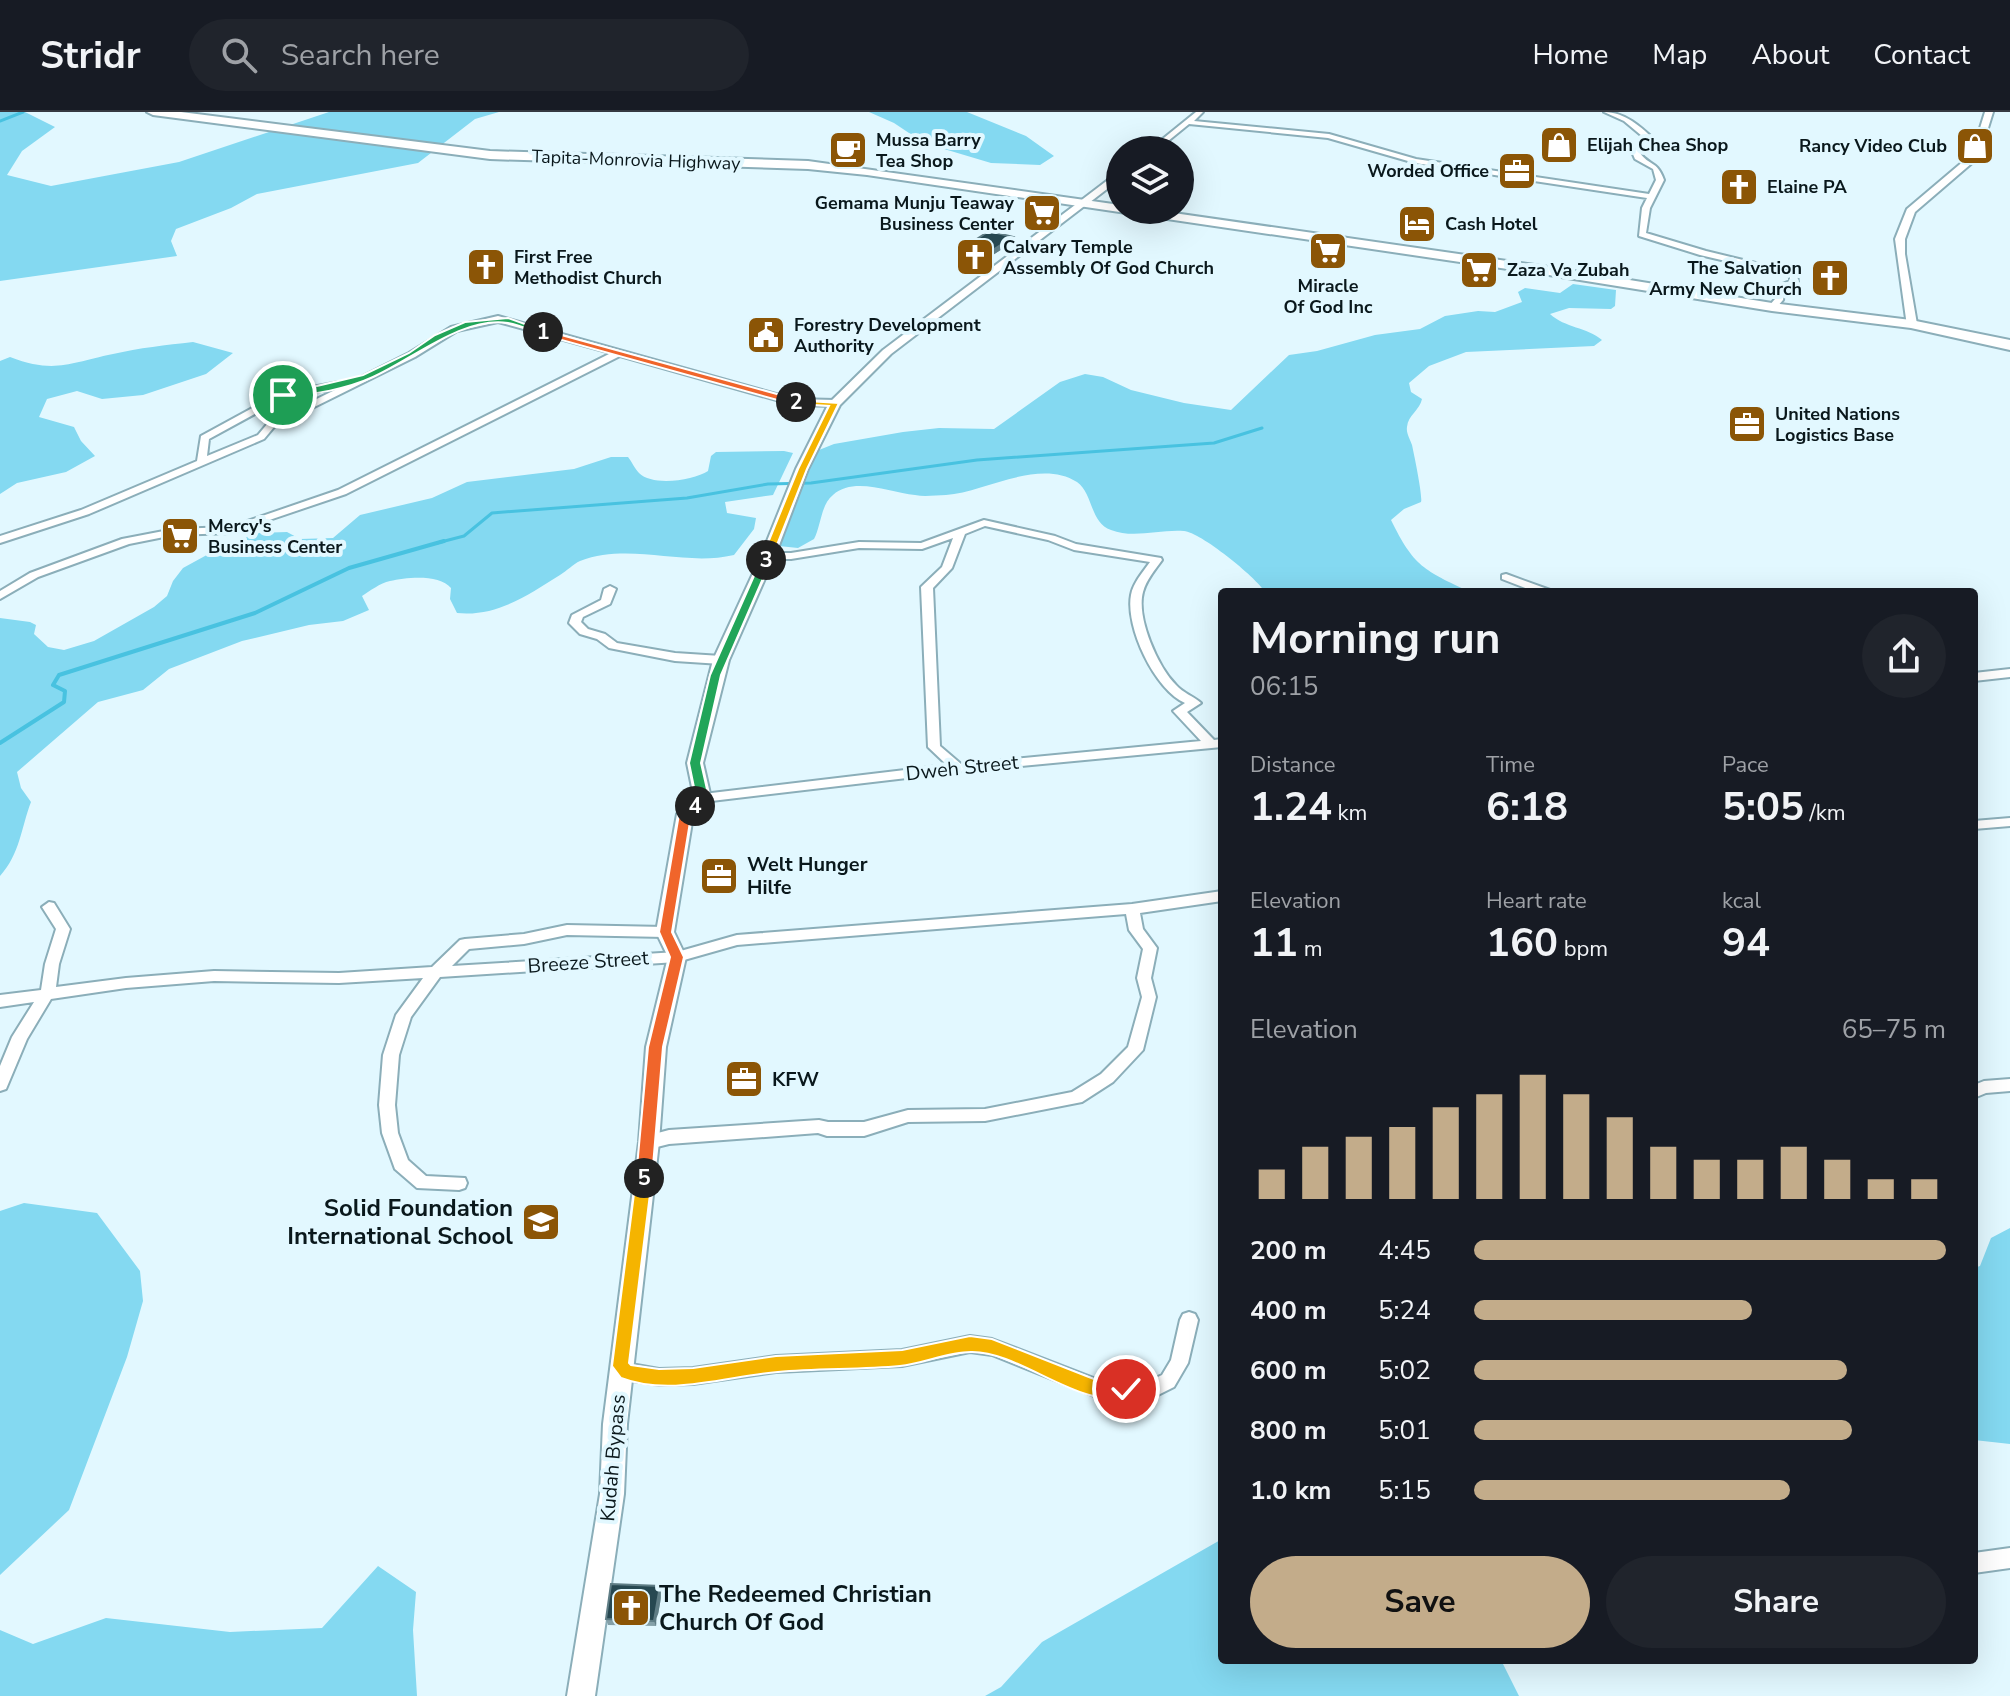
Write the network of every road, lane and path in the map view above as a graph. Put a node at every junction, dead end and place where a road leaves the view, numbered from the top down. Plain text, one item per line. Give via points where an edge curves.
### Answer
1 (153, 112) edge
2 (1200, 112) edge
3 (1607, 112) edge
4 (1989, 112) edge
5 (1188, 122) junction
6 (1170, 136) edge
7 (1106, 186) edge
8 (1651, 196) junction
9 (1082, 204) junction
10 (1106, 208) edge
11 (1194, 220) edge
12 (1772, 307) junction
13 (1911, 324) junction
14 (2010, 345) edge
15 (619, 353) junction
16 (366, 377) junction
17 (835, 403) junction
18 (202, 462) junction
19 (960, 533) junction
20 (0, 540) edge
21 (768, 556) junction
22 (1506, 577) dead end
23 (1535, 588) edge
24 (610, 589) dead end
25 (0, 596) edge
26 (721, 660) junction
27 (2010, 673) edge
28 (1978, 677) edge
29 (1217, 744) edge
30 (958, 768) junction
31 (703, 798) junction
32 (2010, 822) edge
33 (1978, 825) edge
34 (1218, 897) edge
35 (49, 907) dead end
36 (1132, 909) junction
37 (665, 932) junction
38 (677, 957) junction
39 (434, 974) junction
40 (48, 992) junction
41 (0, 1001) edge
42 (0, 1085) edge
43 (2010, 1085) edge
44 (1978, 1090) edge
45 (649, 1142) junction
46 (459, 1183) dead end
47 (1189, 1320) dead end
48 (620, 1366) junction
49 (2010, 1558) edge
50 (1978, 1562) edge
51 (581, 1696) edge

1 - 9 highway, Tapita-Monrovia Highway via 490,155 808,165
2 - 5 street
3 - 8 street via 1652,141 1636,152 1656,168 1660,180
4 - 13 street via 1976,155 1914,206 1905,225 1900,254
5 - 6 street
5 - 8 street via 1329,136 1415,161
7 - 9 street
8 - 12 street via 1642,234 1794,275 1794,283 1781,286
9 - 10 highway, Tapita-Monrovia Highway
9 - 17 street via 887,352
11 - 12 highway, Tapita-Monrovia Highway
12 - 13 highway, Tapita-Monrovia Highway
13 - 14 highway, Tapita-Monrovia Highway
15 - 16 street via 498,319 454,329
15 - 17 street via 794,402
15 - 25 street via 342,492 231,530 126,541 34,575
16 - 18 street via 271,425 261,437
16 - 18 street via 269,402 204,438
17 - 21 street
18 - 20 street via 85,512
19 - 21 street via 922,546 859,545
19 - 29 street via 984,523 1074,547 1157,560 1136,595 1136,612 1162,675 1176,693 1195,703 1179,711
19 - 30 street via 947,568 927,587 934,747
21 - 26 street
22 - 23 street
24 - 26 street via 601,606 578,615 575,623 584,632 640,652
26 - 31 street via 695,763
27 - 28 street
29 - 30 street, Dweh Street
30 - 31 street, Dweh Street
31 - 37 street via 685,814
32 - 33 street
34 - 36 street, Breeze Street
35 - 40 street via 63,929
36 - 38 street, Breeze Street via 737,940
36 - 45 street via 1136,930 1150,948 1145,1021 1135,1050 1107,1078 1076,1098 985,1115 908,1116 864,1129 819,1126
37 - 38 street
37 - 39 street via 567,930 465,944
38 - 39 street, Breeze Street
38 - 45 street, Kudah Bypass via 656,1047
39 - 40 street, Breeze Street via 214,976
39 - 46 street via 404,1015 391,1055 390,1133 401,1164 423,1183
40 - 41 street, Breeze Street
40 - 42 street via 20,1037
43 - 44 street
45 - 48 street, Kudah Bypass
47 - 48 street via 1179,1363 1168,1381 1148,1391 1104,1391 992,1347 970,1344 902,1358 776,1364 693,1376 659,1377
48 - 51 street, Kudah Bypass via 612,1494
49 - 50 street

